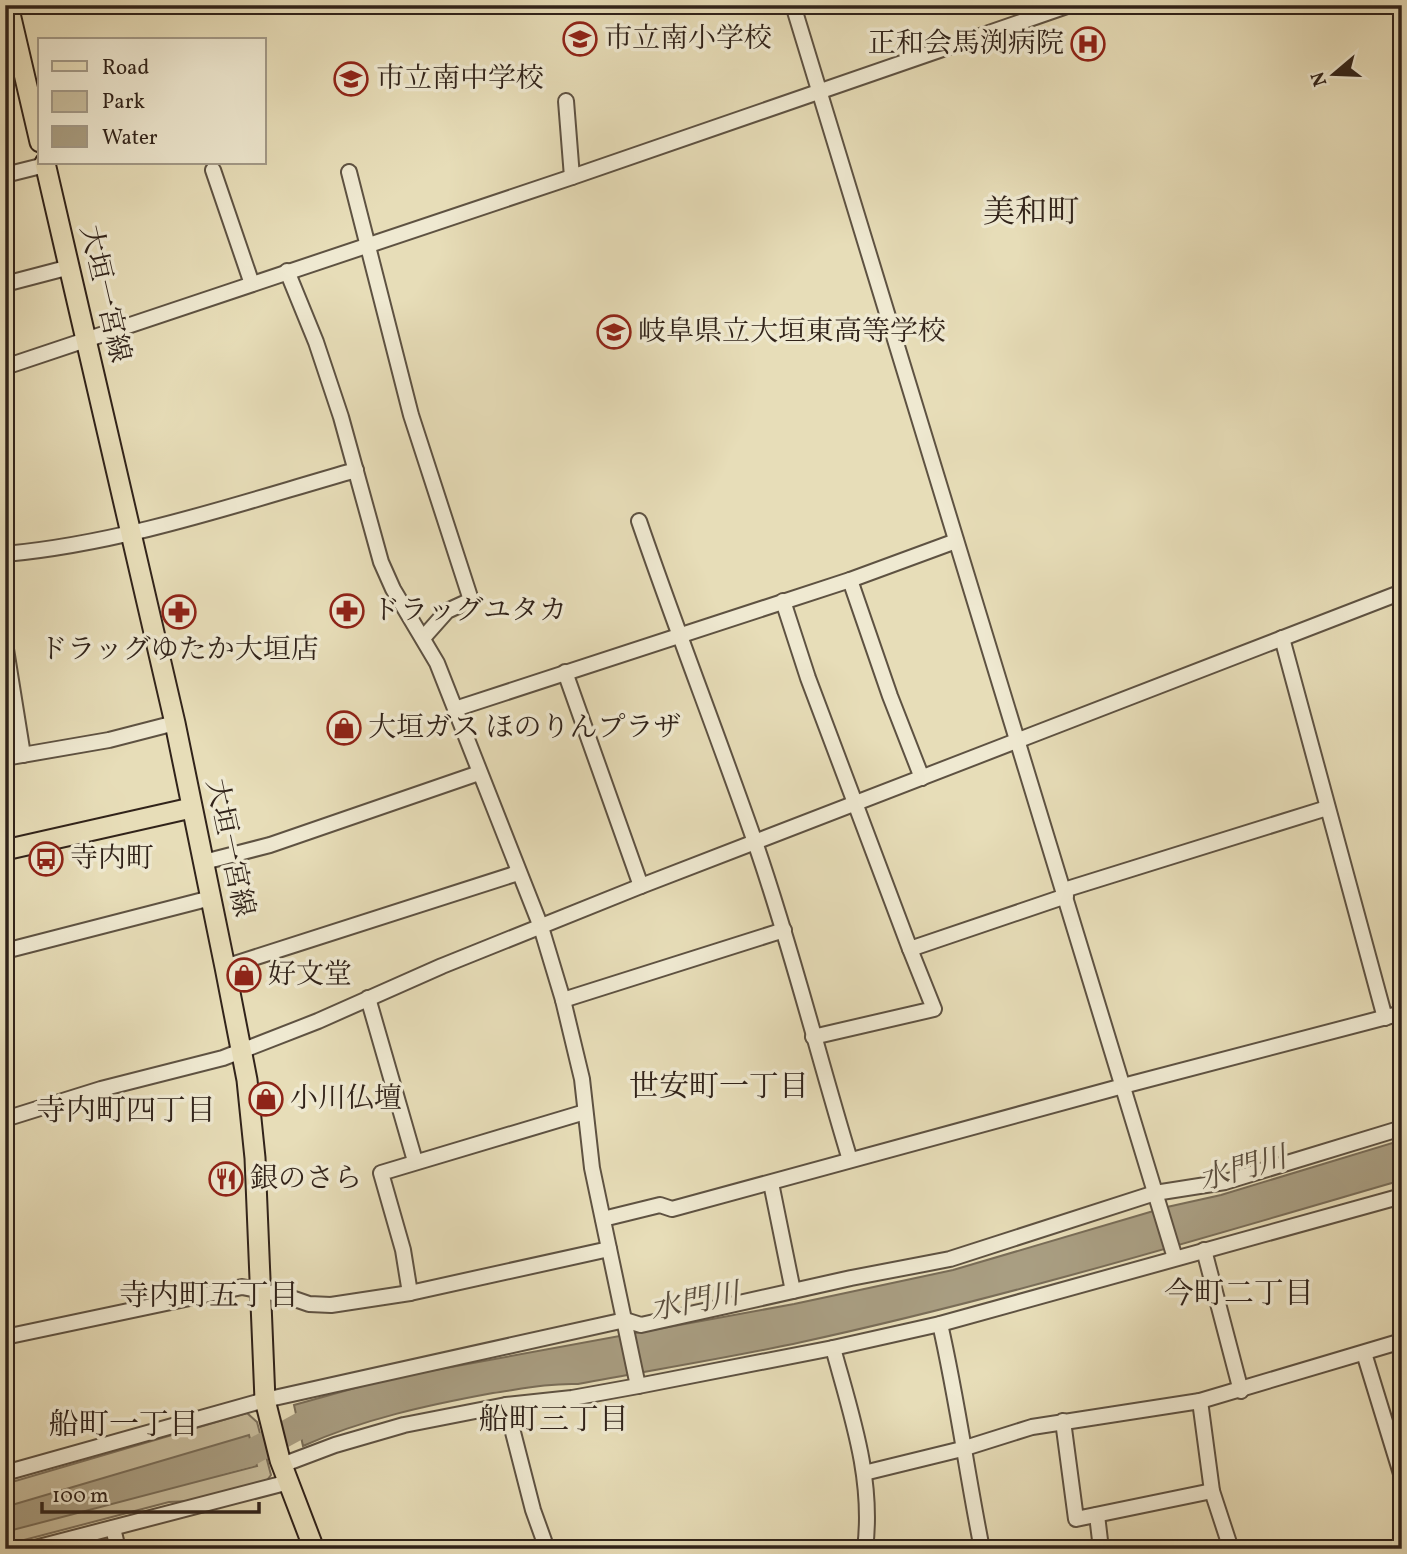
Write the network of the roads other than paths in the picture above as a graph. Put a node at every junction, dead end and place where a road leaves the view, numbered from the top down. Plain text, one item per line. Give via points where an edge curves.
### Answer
1 (8, 5) edge
2 (793, 5) edge
3 (1070, 5) edge
4 (13, 62) edge
5 (819, 92) junction
6 (566, 101) dead end
7 (38, 136) edge
8 (45, 164) edge
9 (212, 170) dead end
10 (349, 172) dead end
11 (5, 175) edge
12 (572, 177) junction
13 (368, 244) junction
14 (70, 267) junction
15 (287, 271) junction
16 (5, 284) edge
17 (252, 284) junction
18 (86, 339) junction
19 (5, 367) edge
20 (356, 470) junction
21 (639, 521) dead end
22 (130, 533) junction
23 (956, 541) junction
24 (5, 554) edge
25 (849, 580) junction
26 (1402, 592) edge
27 (783, 601) junction
28 (678, 636) junction
29 (423, 638) junction
30 (1282, 638) junction
31 (5, 643) edge
32 (565, 672) junction
33 (455, 709) junction
34 (175, 723) junction
35 (1018, 741) junction
36 (23, 755) junction
37 (5, 758) edge
38 (479, 774) junction
39 (922, 778) junction
40 (855, 805) junction
41 (191, 808) junction
42 (1327, 808) junction
43 (755, 844) junction
44 (5, 850) edge
45 (204, 862) junction
46 (518, 873) junction
47 (641, 886) junction
48 (1065, 893) junction
49 (211, 898) junction
50 (541, 927) junction
51 (784, 930) junction
52 (910, 949) junction
53 (5, 951) edge
54 (225, 967) junction
55 (368, 998) junction
56 (563, 1000) junction
57 (1402, 1013) edge
58 (1385, 1018) junction
59 (813, 1037) junction
60 (241, 1051) junction
61 (1123, 1086) junction
62 (585, 1112) junction
63 (5, 1119) edge
64 (1402, 1128) edge
65 (850, 1160) junction
66 (415, 1161) junction
67 (771, 1183) junction
68 (1402, 1196) edge
69 (1157, 1200) junction
70 (603, 1219) junction
71 (609, 1249) junction
72 (1204, 1250) junction
73 (1174, 1254) junction
74 (260, 1290) junction
75 (793, 1291) junction
76 (410, 1293) junction
77 (940, 1324) junction
78 (626, 1325) junction
79 (5, 1337) edge
80 (1402, 1341) edge
81 (833, 1348) junction
82 (1364, 1353) junction
83 (637, 1381) junction
84 (1241, 1391) junction
85 (1200, 1401) junction
86 (506, 1405) junction
87 (266, 1406) junction
88 (1063, 1422) junction
89 (962, 1449) junction
90 (284, 1469) junction
91 (5, 1473) edge
92 (864, 1473) junction
93 (1402, 1477) edge
94 (1212, 1492) junction
95 (1097, 1515) junction
96 (113, 1528) junction
97 (31, 1549) edge
98 (118, 1549) edge
99 (314, 1549) edge
100 (547, 1549) edge
101 (865, 1549) edge
102 (982, 1549) edge
103 (1101, 1549) edge
104 (1231, 1549) edge

1 - 4 main road
2 - 5 street
3 - 5 street
4 - 7 main road
5 - 12 street
5 - 23 street
6 - 12 street
8 - 11 street
8 - 14 main road, 大垣一宮線
9 - 17 street
10 - 13 street
12 - 13 street
13 - 15 street
13 - 29 street via 411,415 471,600 447,611
14 - 16 street
14 - 18 main road, 大垣一宮線
15 - 17 street
15 - 20 street via 316,342
17 - 18 street
18 - 19 street
18 - 22 main road, 大垣一宮線
20 - 22 street
20 - 29 street via 381,562
21 - 28 street
22 - 24 street via 57,549
22 - 34 main road, 大垣一宮線
23 - 25 street
23 - 35 street
25 - 27 street
25 - 39 street
26 - 30 street
27 - 28 street
27 - 40 street
28 - 32 street
28 - 43 street
29 - 33 street
30 - 35 street
30 - 42 street
31 - 36 street
32 - 33 street
32 - 47 street
33 - 38 street
34 - 36 street
34 - 41 main road, 大垣一宮線
35 - 39 street
35 - 48 street
36 - 37 street
38 - 45 street via 270,845
38 - 46 street
39 - 40 street
40 - 43 street
40 - 52 street
41 - 44 main road
41 - 45 main road, 大垣一宮線
42 - 48 street
42 - 58 street
43 - 47 street
43 - 51 street
45 - 49 main road, 大垣一宮線
46 - 50 street
46 - 54 street
47 - 50 street
48 - 52 street
48 - 61 street
49 - 53 street
49 - 54 main road, 大垣一宮線
50 - 55 street
50 - 56 street
51 - 56 street
51 - 59 street
52 - 59 street via 934,1009
54 - 60 main road, 大垣一宮線
55 - 60 street
55 - 66 street
56 - 62 street
57 - 58 street
58 - 61 street
59 - 65 street
60 - 63 street
60 - 74 main road, 大垣一宮線 via 255,1158
61 - 65 street
61 - 69 street
62 - 66 street
62 - 70 street
64 - 69 street
65 - 67 street
66 - 76 street via 381,1173
67 - 70 street via 672,1209 660,1205
67 - 75 street
68 - 72 street
69 - 73 street
69 - 75 street via 950,1259
70 - 71 street
71 - 76 street
71 - 78 street
72 - 73 street
72 - 84 street
73 - 77 street
74 - 76 street via 309,1304 331,1305
74 - 79 street via 242,1287
74 - 87 main road, 大垣一宮線
75 - 78 street
77 - 81 street
77 - 89 street via 955,1389
78 - 83 street
78 - 87 street
80 - 82 street
81 - 83 street
81 - 92 street
82 - 84 street
82 - 93 street
83 - 86 street via 572,1398
84 - 85 street
85 - 88 street
85 - 94 street
86 - 90 street via 404,1425 335,1445
86 - 100 street
87 - 90 main road, 大垣一宮線
87 - 91 street
88 - 89 street
88 - 95 street via 1076,1519
89 - 92 street
89 - 102 street
90 - 96 street
90 - 99 main road, 大垣一宮線
92 - 101 street
94 - 95 street
94 - 104 street
95 - 103 street
96 - 97 street
96 - 98 street

